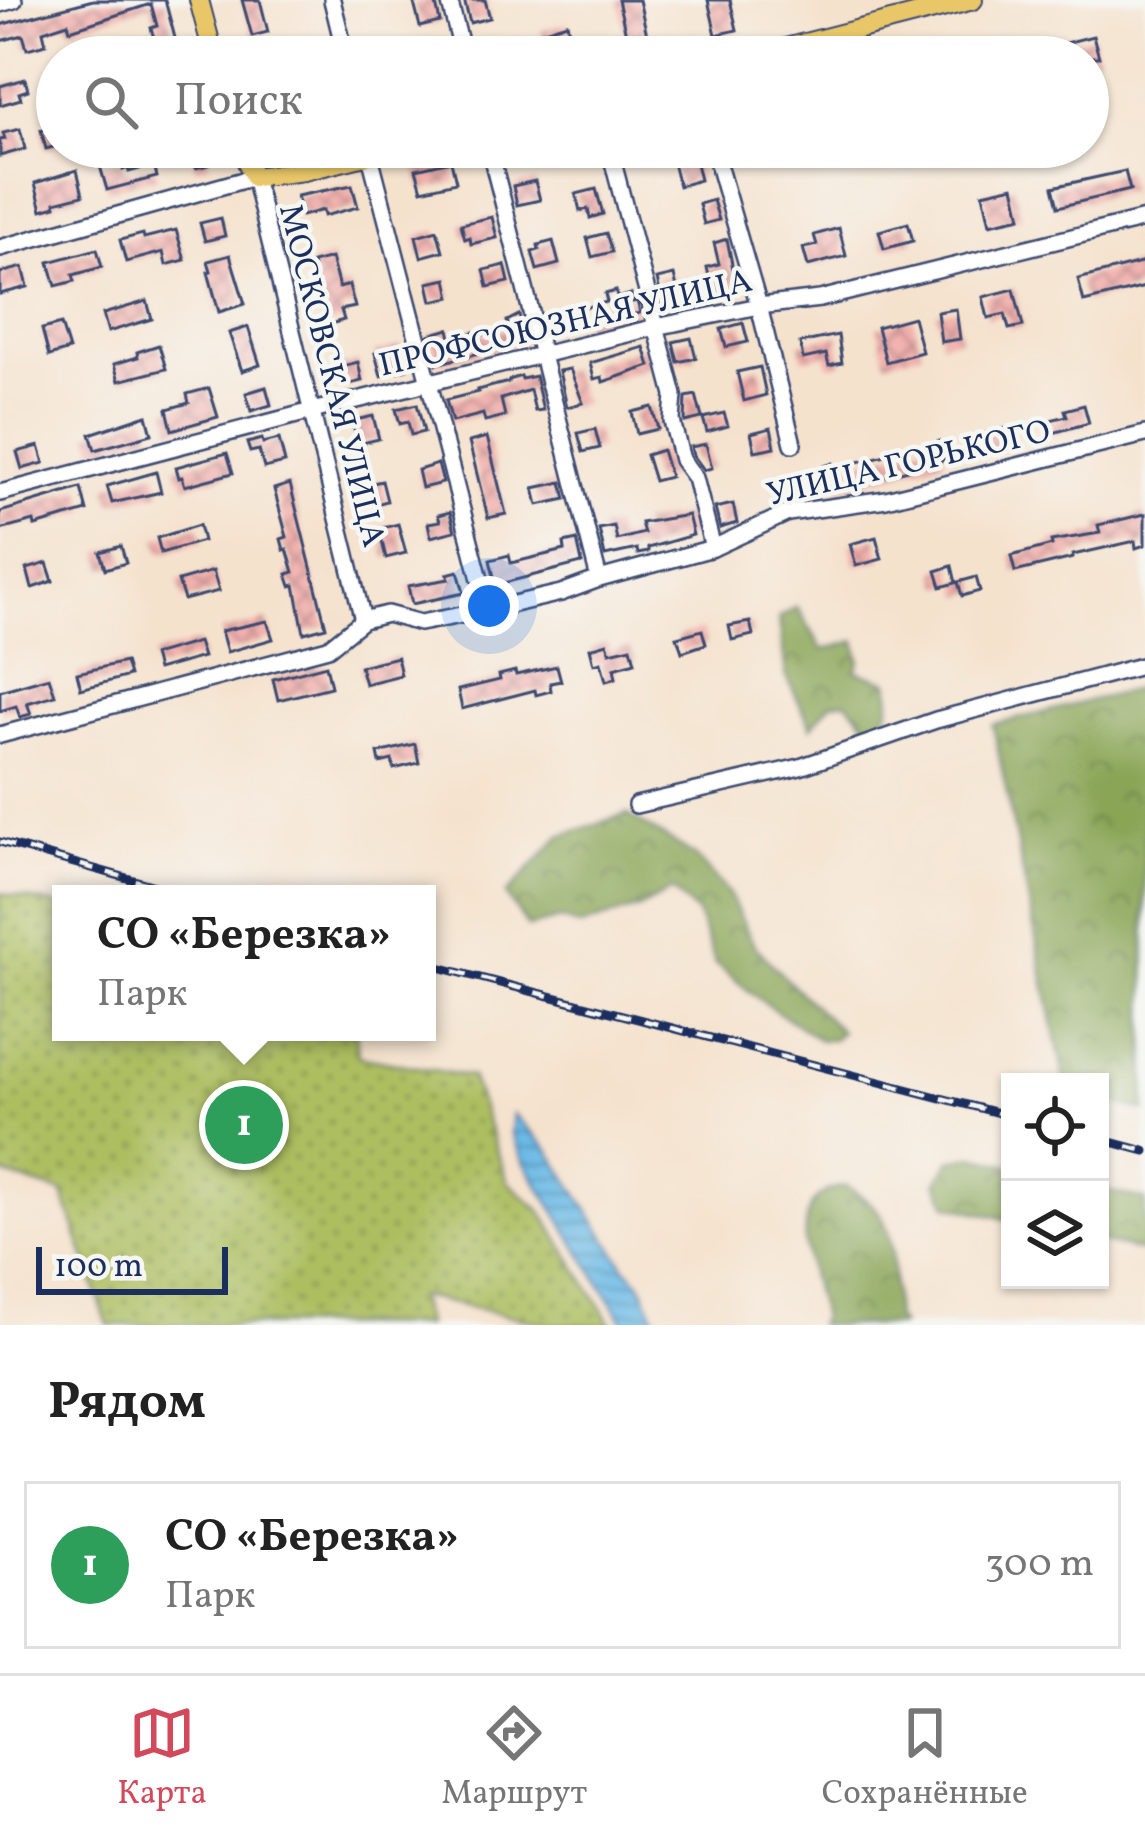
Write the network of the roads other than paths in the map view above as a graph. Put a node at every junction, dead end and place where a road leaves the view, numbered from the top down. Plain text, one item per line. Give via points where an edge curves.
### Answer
1 (14, 0) edge
2 (200, 0) edge
3 (332, 0) edge
4 (449, 0) edge
5 (973, 0) edge
6 (0, 4) edge
7 (209, 36) edge
8 (341, 36) edge
9 (458, 36) edge
10 (833, 36) edge
11 (250, 168) edge
12 (314, 168) edge
13 (373, 168) edge
14 (494, 168) edge
15 (614, 168) edge
16 (719, 168) edge
17 (254, 177) junction
18 (1145, 219) edge
19 (0, 248) edge
20 (759, 307) junction
21 (656, 327) junction
22 (542, 355) junction
23 (429, 382) junction
24 (312, 411) junction
25 (1145, 434) edge
26 (793, 444) dead end
27 (0, 493) edge
28 (713, 548) junction
29 (599, 578) junction
30 (488, 610) junction
31 (363, 620) junction
32 (1145, 665) edge
33 (0, 735) edge
34 (636, 805) dead end

1 - 6 street
2 - 7 main road
3 - 8 street
4 - 9 street
5 - 10 main road
11 - 17 main road, МОСКОВСКАЯ УЛИЦА
12 - 17 main road
13 - 23 street
14 - 22 street
15 - 21 street
16 - 20 street
17 - 19 street
17 - 24 street, МОСКОВСКАЯ УЛИЦА
18 - 20 street, ПРОФСОЮЗНАЯ УЛИЦА
20 - 21 street, ПРОФСОЮЗНАЯ УЛИЦА
20 - 26 street
21 - 22 street, ПРОФСОЮЗНАЯ УЛИЦА
21 - 28 street via 682,460 695,478
22 - 23 street, ПРОФСОЮЗНАЯ УЛИЦА
22 - 29 street
23 - 24 street, ПРОФСОЮЗНАЯ УЛИЦА
23 - 30 street
24 - 27 street, ПРОФСОЮЗНАЯ УЛИЦА
24 - 31 street, МОСКОВСКАЯ УЛИЦА
25 - 28 street, УЛИЦА ГОРЬКОГО via 886,500 788,513
28 - 29 street, УЛИЦА ГОРЬКОГО
29 - 30 street, УЛИЦА ГОРЬКОГО
30 - 31 street, УЛИЦА ГОРЬКОГО via 420,623 387,614
31 - 33 street via 328,648
32 - 34 street via 936,720 800,767

